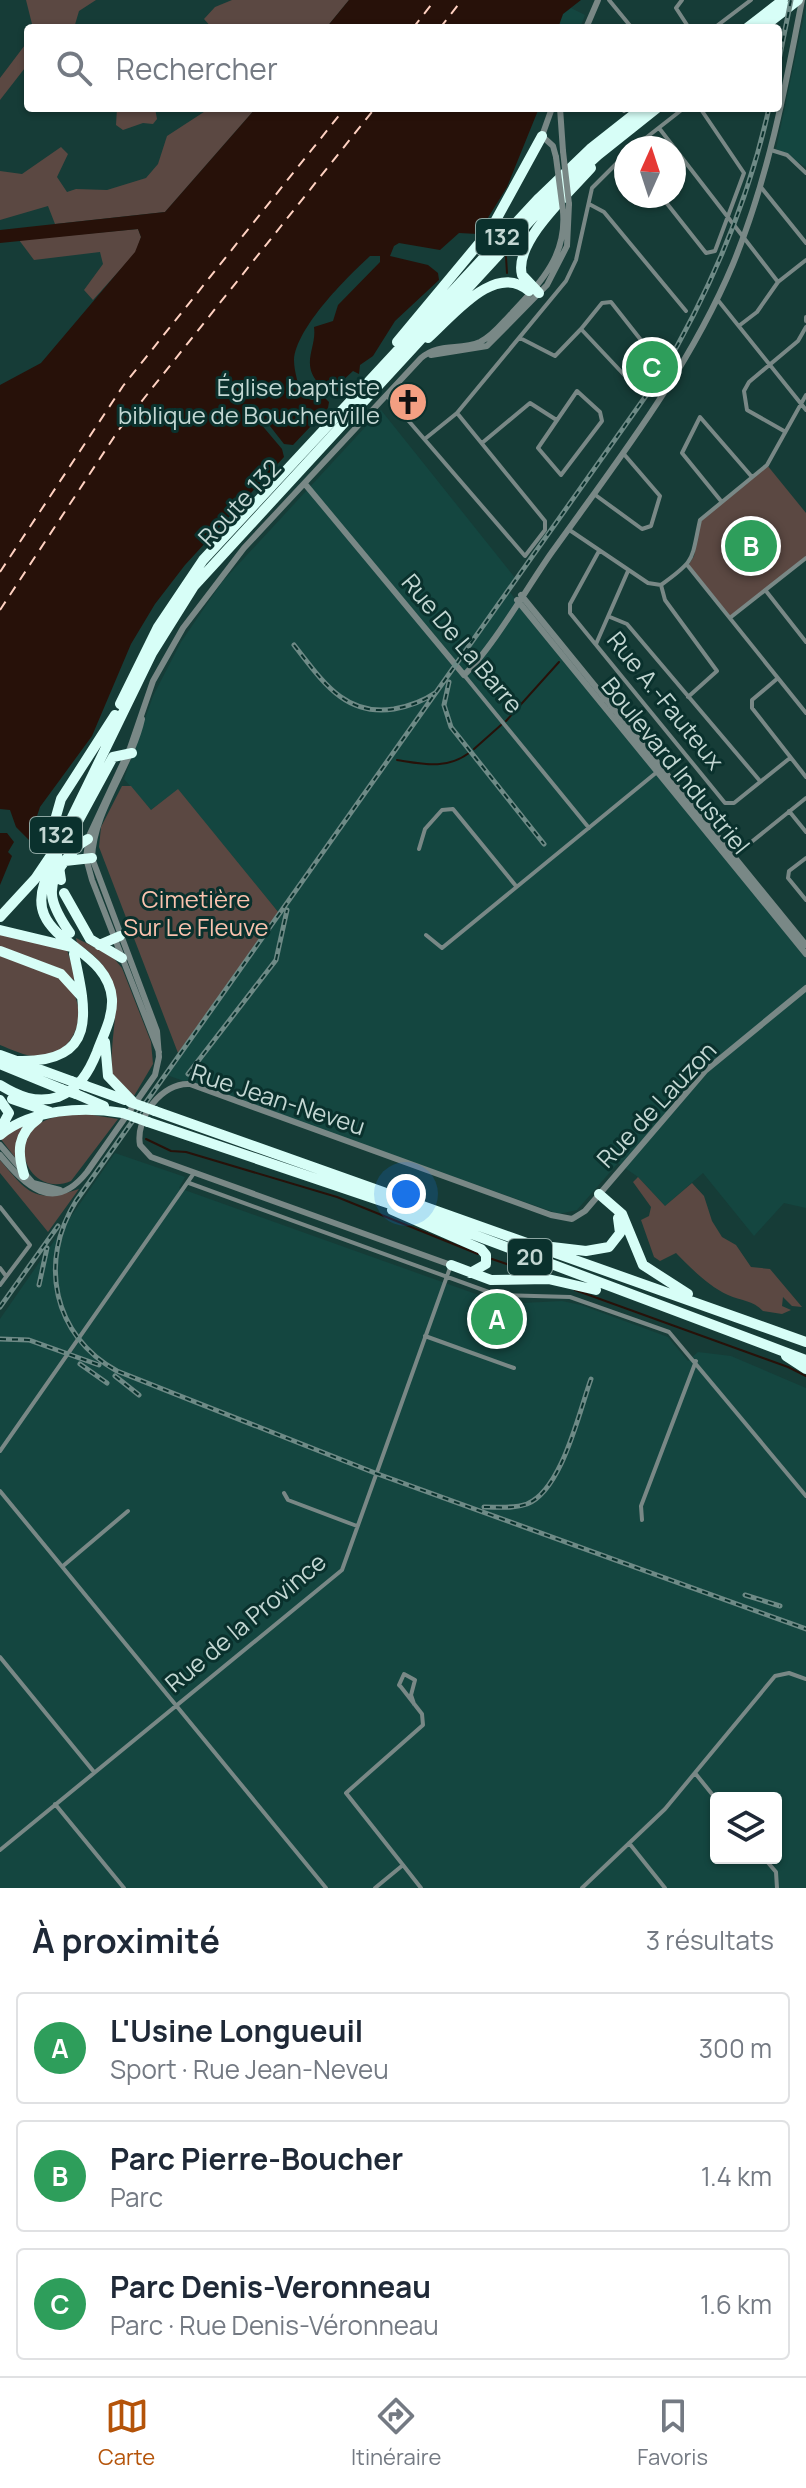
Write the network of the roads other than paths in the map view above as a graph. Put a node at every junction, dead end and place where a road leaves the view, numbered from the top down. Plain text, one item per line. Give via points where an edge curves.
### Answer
1 (598, 0) edge
2 (609, 0) edge
3 (682, 0) edge
4 (751, 0) edge
5 (783, 0) edge
6 (800, 2) edge
7 (588, 24) edge
8 (629, 24) edge
9 (686, 24) edge
10 (719, 24) edge
11 (752, 24) edge
12 (768, 24) edge
13 (782, 94) edge
14 (551, 112) edge
15 (560, 112) edge
16 (637, 112) edge
17 (652, 112) edge
18 (679, 112) edge
19 (703, 112) edge
20 (778, 112) edge
21 (659, 128) junction
22 (543, 133) junction
23 (621, 136) edge
24 (649, 136) edge
25 (561, 139) junction
26 (614, 142) edge
27 (614, 142) edge
28 (771, 150) junction
29 (614, 166) edge
30 (806, 173) edge
31 (760, 185) junction
32 (588, 203) junction
33 (670, 208) edge
34 (728, 215) junction
35 (744, 236) junction
36 (806, 243) edge
37 (806, 260) edge
38 (778, 282) junction
39 (535, 293) junction
40 (717, 299) junction
41 (686, 311) dead end
42 (806, 322) edge
43 (739, 326) junction
44 (581, 329) junction
45 (520, 338) junction
46 (770, 365) junction
47 (388, 374) junction
48 (372, 377) junction
49 (806, 395) edge
50 (388, 397) junction
51 (800, 403) junction
52 (806, 410) edge
53 (457, 413) junction
54 (556, 419) junction
55 (784, 431) junction
56 (426, 438) junction
57 (482, 443) junction
58 (623, 453) junction
59 (752, 477) junction
60 (305, 484) junction
61 (594, 494) junction
62 (721, 501) junction
63 (568, 529) junction
64 (599, 551) junction
65 (806, 558) edge
66 (688, 566) junction
67 (628, 571) junction
68 (661, 585) junction
69 (766, 591) junction
70 (519, 597) junction
71 (610, 617) junction
72 (731, 617) junction
73 (806, 642) edge
74 (596, 644) junction
75 (464, 675) junction
76 (778, 678) junction
77 (688, 697) junction
78 (126, 707) junction
79 (806, 713) edge
80 (115, 715) junction
81 (127, 755) junction
82 (790, 758) junction
83 (660, 770) junction
84 (806, 777) edge
85 (760, 781) junction
86 (806, 798) edge
87 (789, 811) junction
88 (589, 828) junction
89 (806, 832) edge
90 (73, 833) junction
91 (88, 839) junction
92 (419, 849) dead end
93 (89, 858) junction
94 (731, 858) junction
95 (806, 858) edge
96 (65, 861) junction
97 (516, 886) junction
98 (64, 893) junction
99 (806, 900) edge
100 (0, 908) edge
101 (0, 917) edge
102 (2, 931) edge
103 (426, 935) dead end
104 (118, 937) junction
105 (71, 943) junction
106 (99, 945) junction
107 (806, 945) edge
108 (0, 951) edge
109 (806, 954) edge
110 (122, 958) junction
111 (806, 988) edge
112 (83, 998) junction
113 (106, 1028) junction
114 (159, 1052) junction
115 (0, 1055) edge
116 (18, 1061) junction
117 (0, 1064) edge
118 (0, 1085) edge
119 (0, 1093) edge
120 (0, 1100) edge
121 (133, 1102) junction
122 (65, 1112) junction
123 (123, 1113) junction
124 (42, 1116) junction
125 (0, 1129) edge
126 (0, 1135) edge
127 (0, 1145) edge
128 (0, 1155) edge
129 (194, 1173) junction
130 (24, 1175) junction
131 (189, 1183) junction
132 (64, 1190) junction
133 (365, 1196) junction
134 (598, 1196) junction
135 (0, 1207) edge
136 (574, 1219) joint
137 (524, 1243) junction
138 (451, 1265) junction
139 (0, 1268) edge
140 (470, 1273) junction
141 (6, 1276) junction
142 (446, 1277) junction
143 (0, 1285) edge
144 (652, 1304) junction
145 (707, 1306) junction
146 (425, 1336) junction
147 (806, 1342) edge
148 (774, 1348) junction
149 (806, 1360) edge
150 (696, 1361) junction
151 (514, 1368) dead end
152 (806, 1369) edge
153 (0, 1451) edge
154 (0, 1491) edge
155 (284, 1493) dead end
156 (806, 1496) edge
157 (128, 1511) dead end
158 (642, 1520) dead end
159 (357, 1526) junction
160 (63, 1566) junction
161 (0, 1657) edge
162 (806, 1679) edge
163 (414, 1704) junction
164 (176, 1705) junction
165 (94, 1772) junction
166 (695, 1773) junction
167 (710, 1792) edge
168 (55, 1804) junction
169 (629, 1843) junction
170 (0, 1850) edge
171 (769, 1864) edge
172 (403, 1865) junction
173 (124, 1888) edge
174 (326, 1888) edge
175 (375, 1888) edge
176 (421, 1888) edge
177 (582, 1888) edge
178 (665, 1888) edge
179 (777, 1888) edge

1 - 7 street
2 - 8 street
3 - 9 street via 676,8
4 - 10 street
5 - 11 highway
6 - 12 highway
6 - 13 street
14 - 22 street
15 - 25 street
16 - 48 highway, Route 132 / 132 via 557,179
17 - 23 highway, Route 132 / 132
18 - 21 street
19 - 34 street via 743,167
20 - 28 street
21 - 24 street
21 - 34 street
22 - 25 street
22 - 39 street, bridge via 556,157 563,234 558,254
22 - 48 highway via 488,233
25 - 39 street, bridge via 570,231 565,255
26 - 39 highway via 523,250 521,272
27 - 47 highway, Route 132 / 132 via 550,199
28 - 30 street via 787,155
28 - 31 street
29 - 32 street via 592,188
31 - 35 street
31 - 36 street
32 - 41 street via 604,212
32 - 45 street via 566,281
33 - 34 street via 706,253 715,251
34 - 35 street
35 - 38 street
35 - 40 street
37 - 38 street
38 - 43 street via 757,312
39 - 47 highway via 511,281 491,285
39 - 50 street via 485,339 436,349
40 - 43 street
40 - 58 street via 678,371
42 - 46 street via 798,341
43 - 46 street
44 - 44 street via 602,303 611,302 648,349 632,376 623,378
44 - 45 street via 555,356
45 - 53 street
46 - 51 street
46 - 55 street via 749,382 744,403 753,415
47 - 78 highway, Route 132 / 132 via 199,579 156,644
48 - 80 highway, Route 132 / 132 via 192,575 158,627
49 - 51 street
50 - 56 street
50 - 60 street
51 - 52 street
51 - 55 street
53 - 56 street
53 - 57 street
54 - 54 street via 580,391 603,417 561,475 538,448
54 - 57 street via 530,403
55 - 59 street via 767,465
56 - 57 street via 522,556 528,554 546,525
58 - 61 street
58 - 61 street via 660,496 651,526 642,529
59 - 62 street
59 - 62 street via 700,417 682,453
60 - 75 street, Rue De La Barre
60 - 81 street via 213,585 179,634 150,689
61 - 63 street
62 - 66 street via 700,520
63 - 64 street
63 - 70 street
64 - 67 street
64 - 74 street, Rue A.-Fauteux via 569,608
65 - 69 street
66 - 68 street
66 - 72 street
67 - 68 street
67 - 71 street
68 - 77 street via 665,600 717,671
69 - 72 street
69 - 73 street
70 - 75 street
70 - 83 street, Boulevard Industriel
71 - 74 street
71 - 77 street via 627,624
72 - 76 street
74 - 85 street, Rue A.-Fauteux via 725,803 734,803
75 - 88 street, Rue De La Barre
76 - 79 street
76 - 82 street via 751,704
77 - 85 street
78 - 90 highway
78 - 101 highway, Route 132 / 132 via 54,852
80 - 98 highway, bridge via 61,799 53,827
80 - 100 highway, Route 132 / 132 via 48,849
81 - 90 highway via 112,758
81 - 91 street
81 - 93 street
82 - 84 street
82 - 85 street, Rue A.-Fauteux
83 - 88 street
83 - 94 street, Boulevard Industriel
86 - 87 street
87 - 89 street
87 - 94 street
88 - 97 street
90 - 105 highway via 48,873 42,895 48,922
91 - 93 street
91 - 96 highway
92 - 97 street via 425,829 442,810 453,809
93 - 96 highway
93 - 104 street
94 - 107 street, Boulevard Industriel
94 - 109 street, Boulevard Industriel
95 - 99 street via 788,878
96 - 105 highway via 50,892
97 - 103 street via 442,948
98 - 105 highway
98 - 106 highway
102 - 105 highway
104 - 106 highway
104 - 110 street
104 - 114 street via 156,1028
105 - 112 highway
105 - 113 highway via 107,979 112,1004
106 - 110 highway
108 - 112 highway via 63,975
110 - 114 street
111 - 134 street, Rue de Lauzon via 705,1071
112 - 116 highway via 84,1025 73,1046 52,1060
113 - 118 highway via 87,1074 64,1094 33,1099
113 - 121 highway via 106,1073
114 - 132 street via 153,1078 85,1175
115 - 116 highway
116 - 121 highway, bridge
117 - 123 highway, bridge
119 - 122 highway via 36,1110
120 - 125 highway via 10,1115
121 - 137 highway, 20, bridge
122 - 123 highway
122 - 124 highway
123 - 133 highway, 20, bridge
124 - 126 highway via 17,1122
124 - 130 highway via 21,1140
127 - 130 street
128 - 132 street via 33,1189 50,1194
129 - 131 street
129 - 136 street, Rue Jean-Neveu via 147,1155 139,1141 140,1126 152,1107 165,1091 180,1084
129 - 138 street, Rue Jean-Neveu
130 - 132 street via 41,1187
131 - 142 street
131 - 153 street
133 - 140 highway via 481,1249 486,1264
133 - 144 highway, 20
134 - 136 street, Rue de Lauzon
134 - 137 highway via 620,1224 619,1238 609,1247 574,1250
134 - 145 highway via 622,1214 643,1265
135 - 141 street via 30,1244
137 - 145 highway, 20
138 - 140 highway
138 - 142 street, Rue de la Province
139 - 141 street
140 - 144 highway via 495,1281 558,1280
141 - 143 street
142 - 146 street, Rue de la Province
142 - 150 street via 504,1297 578,1299 671,1333
144 - 148 highway, 20
145 - 147 highway, 20
146 - 151 street
146 - 159 street, Rue de la Province
148 - 149 highway, 20
148 - 152 highway
150 - 156 street
150 - 158 street via 641,1506
154 - 160 street
155 - 159 street via 288,1500
157 - 160 street
159 - 164 street, Rue de la Province via 342,1570
160 - 164 street
161 - 165 street
162 - 166 street via 789,1673 775,1676
163 - 163 street via 415,1679 404,1674 399,1685
163 - 172 street via 424,1717 422,1727 346,1793
164 - 165 street, Rue de la Province
164 - 174 street
165 - 168 street, Rue de la Province
166 - 167 street
166 - 169 street
168 - 170 street, Rue de la Province
168 - 173 street
169 - 177 street
169 - 178 street
171 - 179 street via 776,1872
172 - 175 street
172 - 176 street

